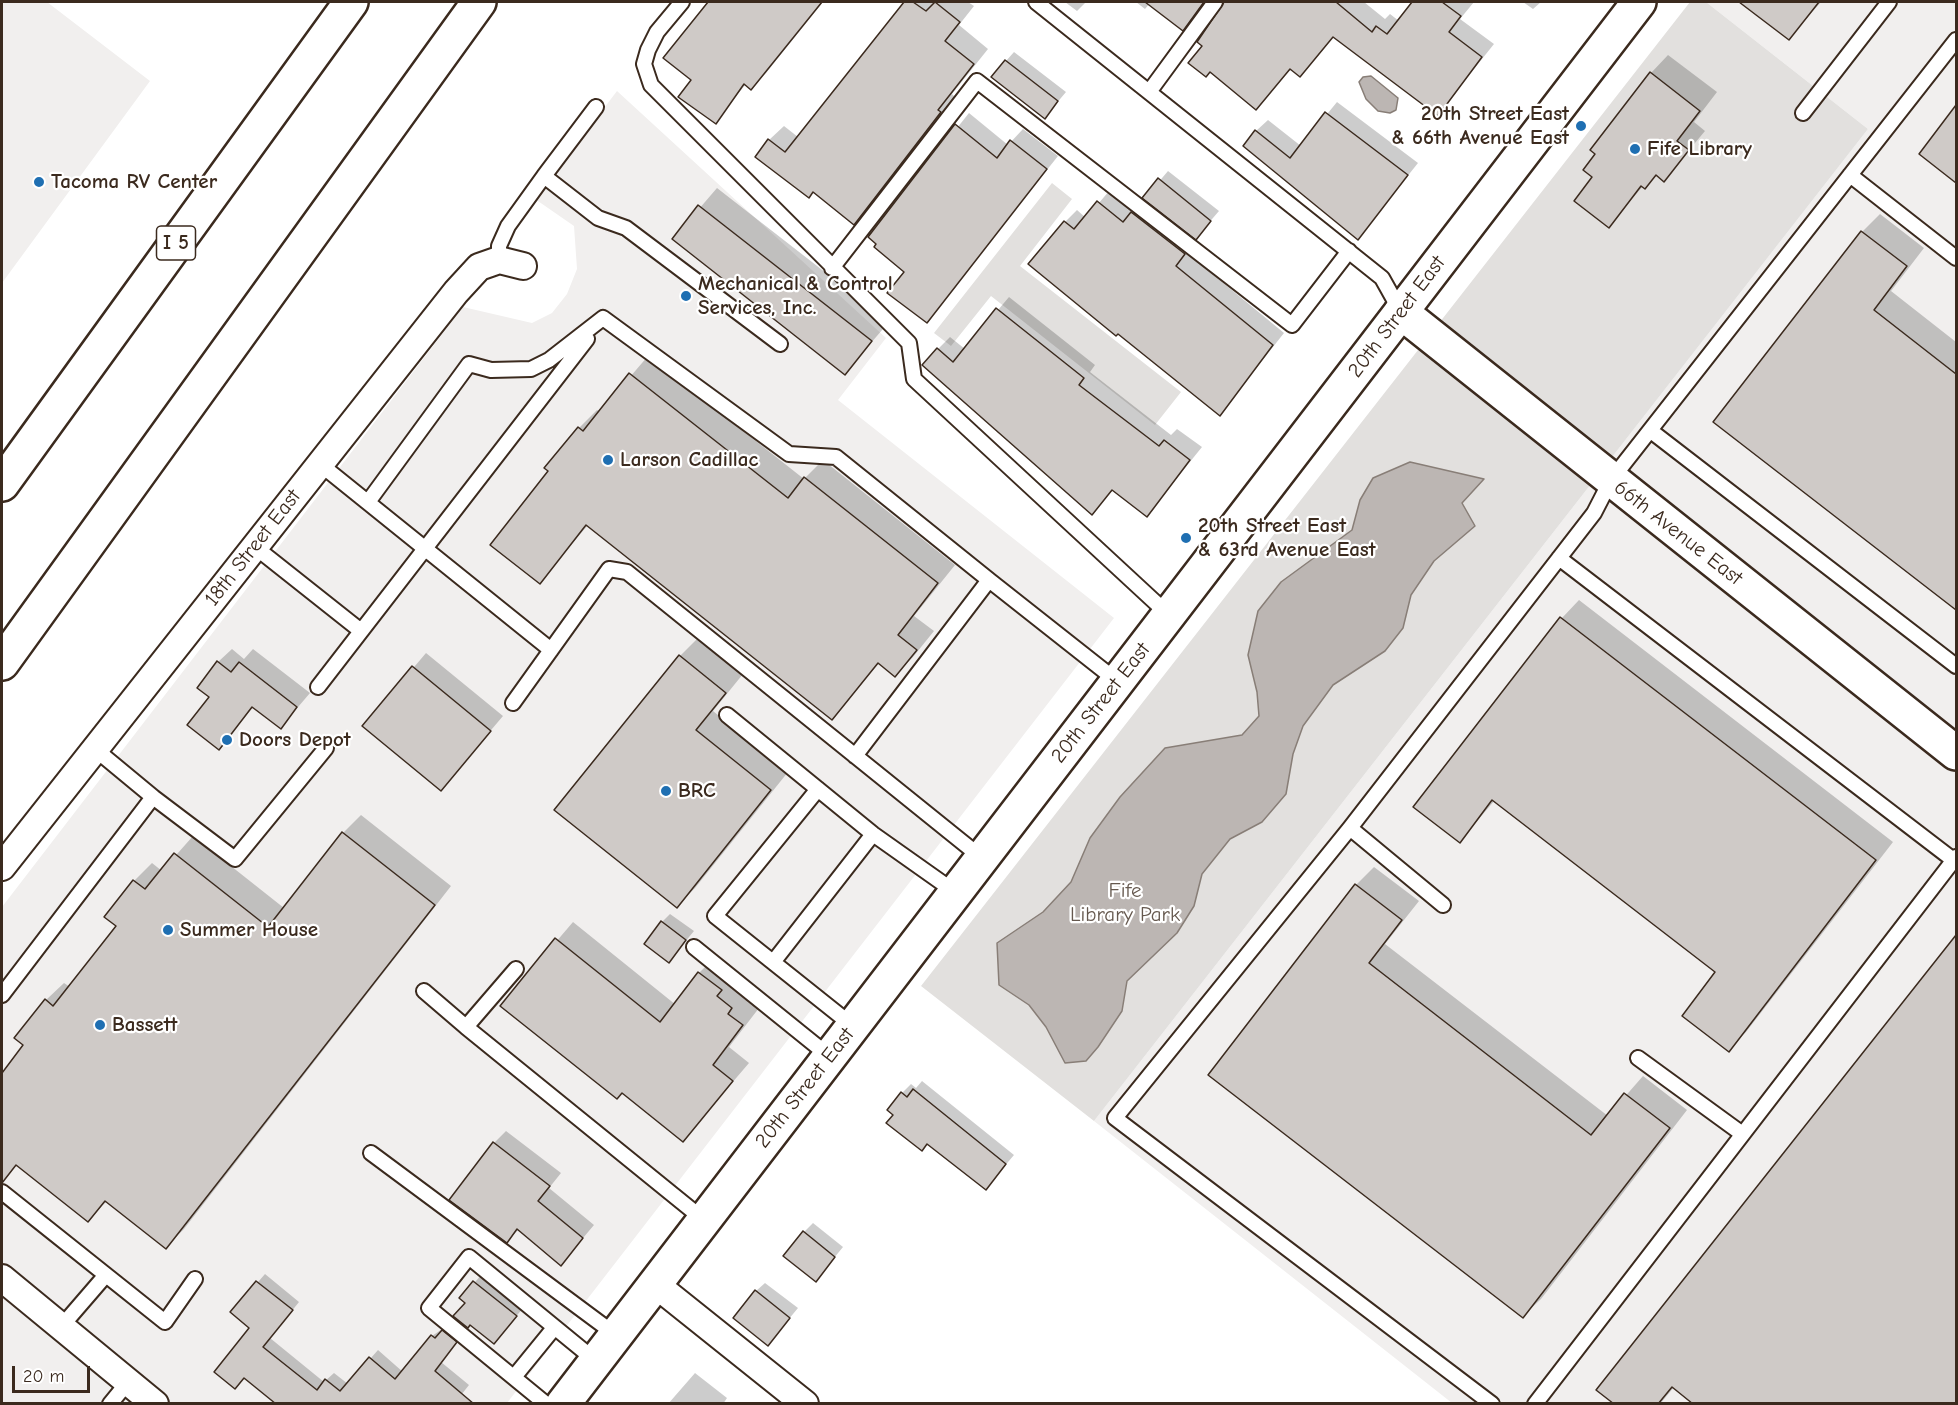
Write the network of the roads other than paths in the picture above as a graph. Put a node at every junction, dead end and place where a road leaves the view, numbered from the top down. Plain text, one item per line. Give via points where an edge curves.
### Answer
1 (351, 2) edge
2 (479, 2) edge
3 (682, 2) edge
4 (1036, 2) edge
5 (1215, 2) edge
6 (1639, 2) edge
7 (1889, 2) edge
8 (1956, 40) edge
9 (1149, 92) junction
10 (596, 107) dead end
11 (1803, 113) dead end
12 (1850, 175) junction
13 (544, 176) junction
14 (1348, 252) junction
15 (1956, 258) edge
16 (511, 263) joint
17 (832, 268) junction
18 (1401, 312) junction
19 (603, 318) junction
20 (780, 344) dead end
21 (1651, 431) junction
22 (320, 464) junction
23 (1611, 480) junction
24 (2, 484) edge
25 (368, 502) junction
26 (255, 547) junction
27 (425, 549) junction
28 (1559, 558) junction
29 (989, 580) junction
30 (1169, 615) junction
31 (362, 632) junction
32 (551, 650) junction
33 (2, 663) edge
34 (1956, 666) edge
35 (1118, 681) junction
36 (318, 687) dead end
37 (513, 703) dead end
38 (727, 714) dead end
39 (326, 748) dead end
40 (95, 749) junction
41 (1956, 753) edge
42 (855, 756) junction
43 (818, 789) junction
44 (153, 796) junction
45 (1350, 828) junction
46 (873, 834) junction
47 (982, 858) junction
48 (1956, 860) edge
49 (2, 867) edge
50 (955, 892) junction
51 (1443, 904) dead end
52 (694, 947) dead end
53 (774, 961) junction
54 (516, 969) dead end
55 (424, 991) dead end
56 (2, 995) edge
57 (853, 1026) junction
58 (466, 1027) junction
59 (830, 1056) junction
60 (1638, 1058) dead end
61 (1741, 1133) junction
62 (370, 1153) dead end
63 (2, 1192) edge
64 (704, 1220) junction
65 (105, 1276) junction
66 (2, 1278) edge
67 (195, 1279) dead end
68 (655, 1284) junction
69 (61, 1327) junction
70 (554, 1328) junction
71 (616, 1335) junction
72 (596, 1361) junction
73 (514, 1377) junction
74 (128, 1382) junction
75 (110, 1404) edge
76 (155, 1404) edge
77 (546, 1404) edge
78 (563, 1404) edge
79 (805, 1404) edge
80 (1492, 1404) edge
81 (1535, 1404) edge

1 - 24 main road, I 5
2 - 33 main road
3 - 17 lane via 657,32 648,50 644,64 651,85
4 - 9 lane
5 - 9 lane
6 - 18 main road, 20th Street East
7 - 11 lane
8 - 12 lane
9 - 14 lane
10 - 13 lane
12 - 15 lane
12 - 21 lane
13 - 16 lane via 508,226 499,246
13 - 20 lane via 598,218 626,228
14 - 17 lane via 1292,325 977,81
14 - 18 lane via 1382,278
16 - 22 street, 18th Street East via 479,267
17 - 30 lane via 909,343 914,379
18 - 23 main road, 66th Avenue East
18 - 30 main road, 20th Street East
19 - 25 lane via 549,360 531,369 491,370 469,363
19 - 27 lane
19 - 29 lane via 789,454 836,458
21 - 23 lane
21 - 34 lane
22 - 25 lane
22 - 26 street, 18th Street East
23 - 28 lane via 1594,513
23 - 41 main road, 66th Avenue East
25 - 27 lane
26 - 31 lane
26 - 40 street, 18th Street East
27 - 31 lane
27 - 32 lane
28 - 45 lane
28 - 48 lane
29 - 35 lane
29 - 42 lane
30 - 35 main road, 20th Street East
31 - 36 lane
32 - 37 lane
32 - 42 lane via 609,569 627,572
35 - 47 main road, 20th Street East
38 - 43 lane
39 - 44 lane via 235,859
40 - 44 lane
40 - 49 street, 18th Street East
42 - 47 lane
43 - 46 lane
43 - 53 lane via 716,916
44 - 56 lane
45 - 51 lane
45 - 80 lane via 1115,1118
46 - 50 lane
46 - 53 lane
47 - 50 main road, 20th Street East
48 - 61 lane
50 - 57 main road, 20th Street East
52 - 59 lane
53 - 57 lane
54 - 58 lane
55 - 58 lane
57 - 59 main road, 20th Street East
58 - 64 lane
59 - 64 main road, 20th Street East
60 - 61 lane
61 - 81 lane
62 - 71 lane
63 - 65 lane
64 - 68 main road, 20th Street East
65 - 67 lane via 165,1322
65 - 69 lane
66 - 69 street
68 - 71 main road, 20th Street East
68 - 79 street
69 - 74 street
70 - 72 lane
70 - 73 lane
70 - 73 lane via 469,1257 429,1308
71 - 72 main road, 20th Street East
72 - 78 main road, 20th Street East
73 - 77 lane
74 - 75 lane
74 - 76 street

